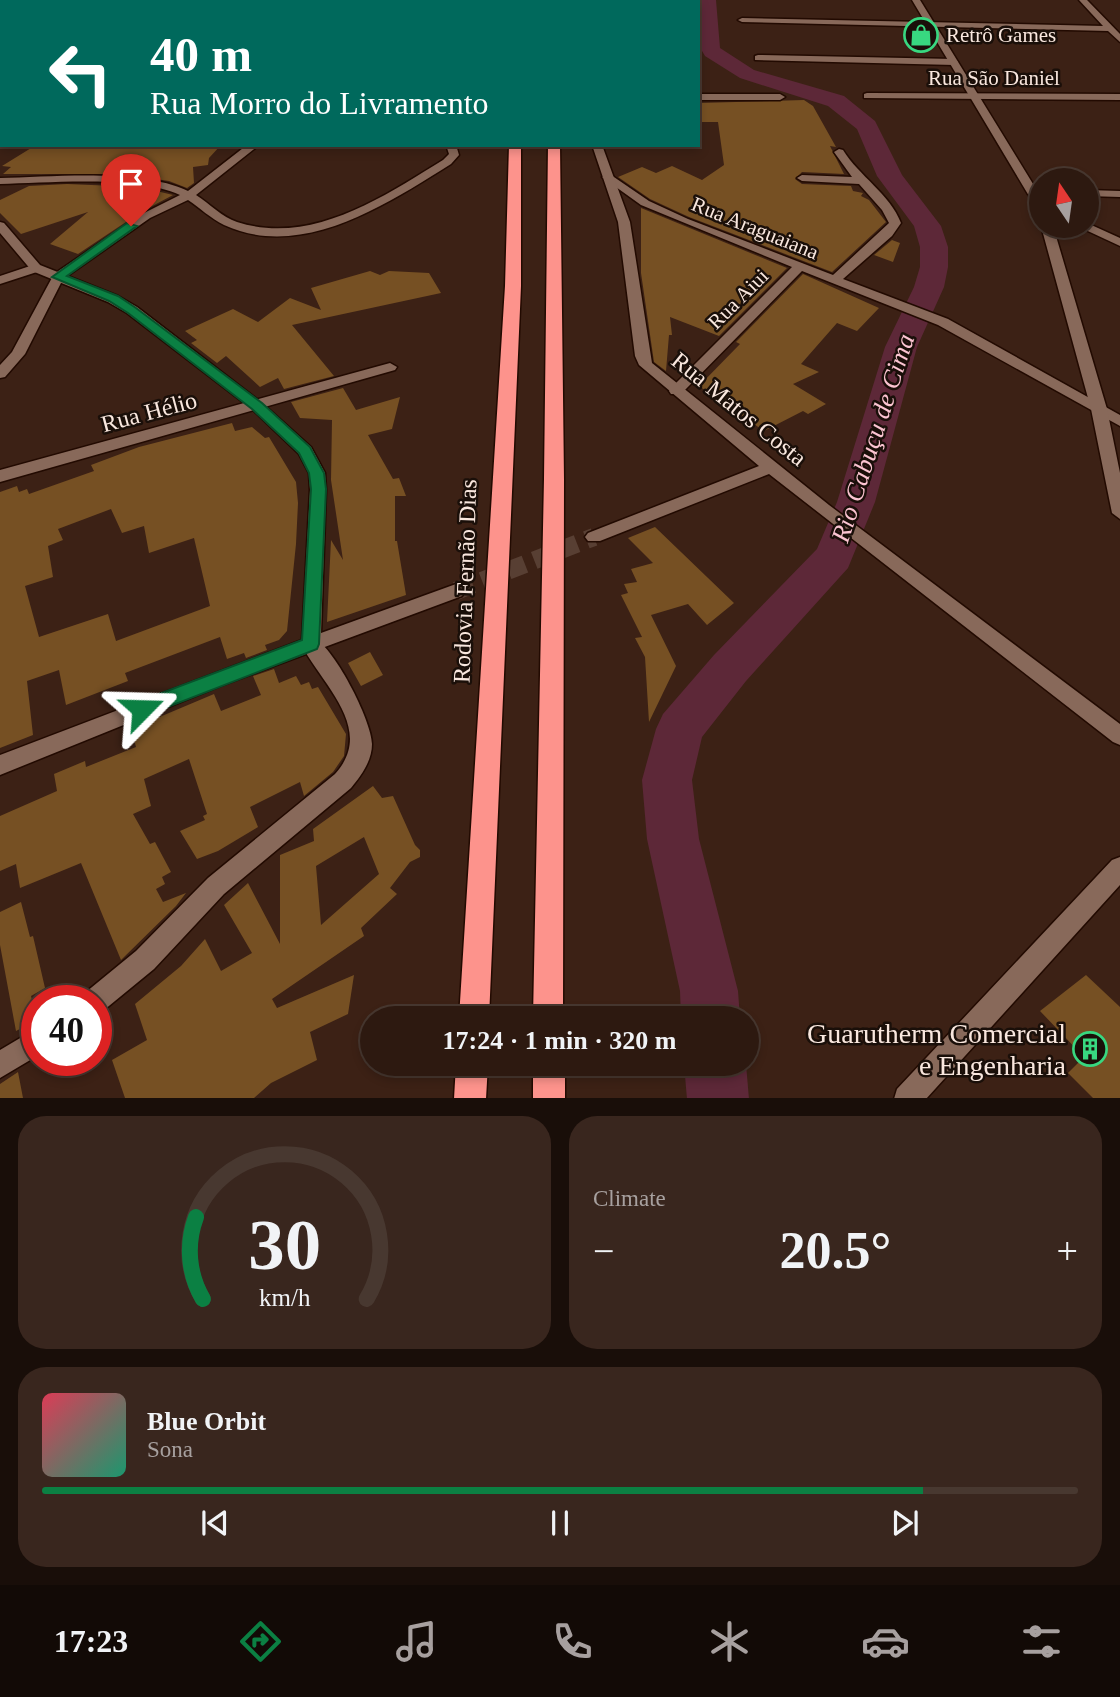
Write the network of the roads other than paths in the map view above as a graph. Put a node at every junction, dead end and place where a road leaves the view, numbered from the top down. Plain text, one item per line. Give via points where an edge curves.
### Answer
1 (916, 0) edge
2 (1083, 0) edge
3 (741, 20) dead end
4 (933, 26) junction
5 (1110, 29) junction
6 (1120, 39) edge
7 (758, 58) dead end
8 (954, 62) junction
9 (867, 96) dead end
10 (700, 97) edge
11 (780, 97) dead end
12 (976, 97) junction
13 (1120, 97) edge
14 (251, 147) edge
15 (452, 147) edge
16 (515, 147) edge
17 (555, 147) edge
18 (598, 147) edge
19 (839, 152) dead end
20 (607, 177) junction
21 (802, 178) dead end
22 (1029, 180) edge
23 (0, 181) edge
24 (860, 181) junction
25 (1099, 193) edge
26 (191, 194) junction
27 (1120, 194) edge
28 (0, 226) edge
29 (1099, 233) edge
30 (1050, 238) edge
31 (1120, 242) edge
32 (799, 267) junction
33 (36, 268) junction
34 (58, 277) junction
35 (0, 280) edge
36 (834, 280) junction
37 (390, 367) dead end
38 (0, 374) edge
39 (676, 391) junction
40 (257, 406) junction
41 (1099, 410) junction
42 (1120, 421) edge
43 (771, 467) junction
44 (0, 476) edge
45 (1120, 513) edge
46 (594, 537) tunnel mouth
47 (456, 591) tunnel mouth
48 (311, 644) junction
49 (1120, 736) edge
50 (0, 765) edge
51 (1120, 868) edge
52 (112, 987) edge
53 (475, 1006) edge
54 (548, 1006) edge
55 (21, 1051) edge
56 (0, 1065) edge
57 (471, 1076) edge
58 (549, 1076) edge
59 (470, 1098) edge
60 (549, 1098) edge
61 (907, 1098) edge

1 - 4 street
2 - 5 street
3 - 4 street
4 - 5 street
4 - 8 street
5 - 6 street
7 - 8 street
8 - 12 street
9 - 12 street, Rua São Daniel
10 - 11 street
12 - 13 street, Rua São Daniel
12 - 22 street
14 - 26 street
15 - 26 street via 454,155 447,162 389,198 357,215 314,227 271,232 233,225
16 - 53 highway, Rodovia Fernão Dias via 513,286
17 - 54 highway
18 - 20 street, Rua Matos Costa
19 - 24 street
20 - 32 street, Rua Araguaiana via 662,212
20 - 39 street, Rua Matos Costa via 624,221 642,356
21 - 24 street
23 - 26 street via 148,184
24 - 36 street via 890,211 895,223
25 - 27 street
26 - 34 street via 139,221
28 - 33 street
29 - 31 street
30 - 41 street
32 - 36 street, Rua Araguaiana
32 - 39 street, Rua Aiui
33 - 34 street
33 - 35 street
34 - 38 street via 18,354
34 - 40 street via 132,310
36 - 41 street, Rua Araguaiana via 943,321
37 - 40 street, Rua Hélio
39 - 43 street, Rua Matos Costa
40 - 44 street, Rua Hélio
40 - 48 street via 305,451 317,473
41 - 42 street, Rua Araguaiana
41 - 45 street
43 - 46 street
43 - 49 street, Rua Matos Costa
47 - 48 street
48 - 50 street
48 - 52 street via 329,667 360,729 362,745 354,769 215,886 145,960
51 - 61 street
55 - 56 street
57 - 59 highway
58 - 60 highway

